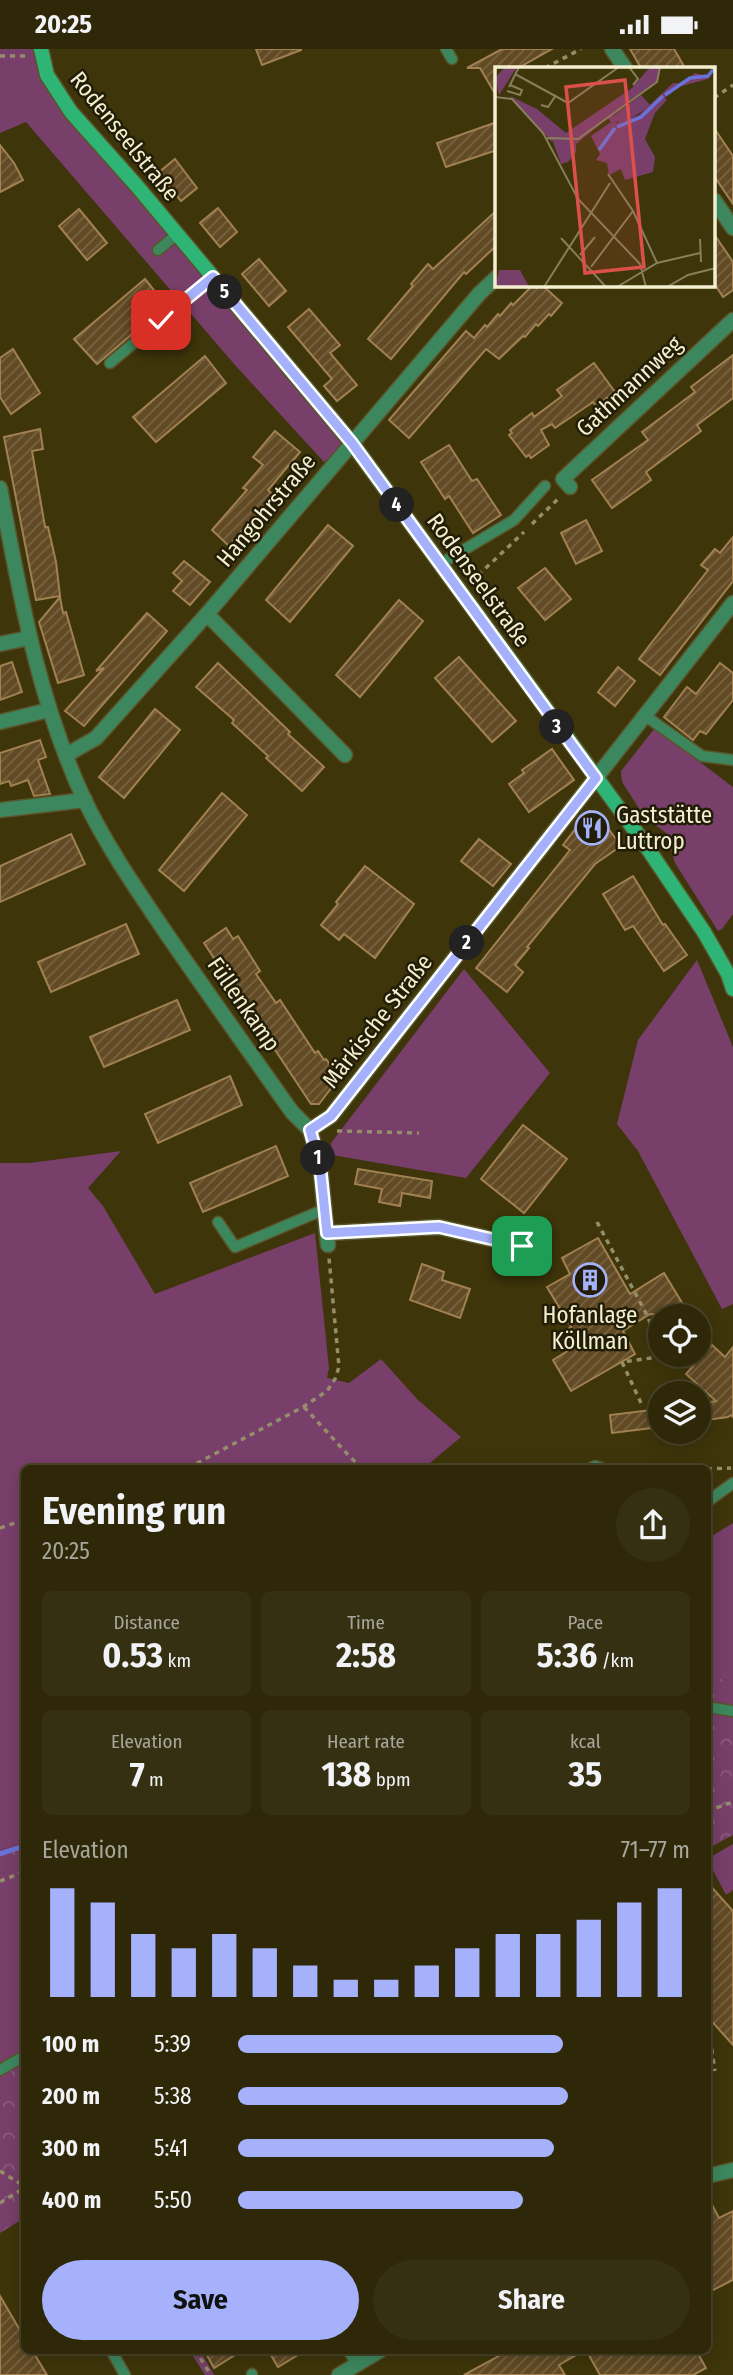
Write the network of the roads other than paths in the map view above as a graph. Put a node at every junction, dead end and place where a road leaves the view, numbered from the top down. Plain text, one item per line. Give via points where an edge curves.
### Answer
1 (446, 49) edge
2 (612, 49) edge
3 (41, 52) edge
4 (452, 59) dead end
5 (624, 67) edge
6 (716, 203) edge
7 (733, 228) edge
8 (176, 235) junction
9 (159, 250) dead end
10 (213, 277) junction
11 (495, 279) edge
12 (733, 320) edge
13 (110, 363) dead end
14 (352, 443) junction
15 (545, 486) dead end
16 (570, 487) road end
17 (0, 488) edge
18 (440, 564) junction
19 (733, 605) edge
20 (207, 614) junction
21 (29, 638) junction
22 (0, 644) edge
23 (49, 710) junction
24 (644, 715) junction
25 (0, 722) edge
26 (65, 755) junction
27 (345, 755) dead end
28 (733, 760) edge
29 (596, 778) junction
30 (85, 800) junction
31 (0, 810) edge
32 (733, 989) edge
33 (310, 1130) junction
34 (325, 1209) junction
35 (218, 1222) dead end
36 (522, 1246) dead end
37 (733, 1483) edge
38 (711, 1500) edge
39 (711, 1708) edge
40 (733, 1711) edge
41 (21, 2058) edge
42 (0, 2070) edge
43 (733, 2170) edge
44 (711, 2175) edge
45 (113, 2354) edge
46 (351, 2354) edge
47 (375, 2354) edge
48 (357, 2364) junction
49 (125, 2375) edge
50 (339, 2375) edge

1 - 4 lane
2 - 5 street
3 - 8 main road, Rodenseelstraße via 54,89
6 - 7 street
8 - 9 lane
8 - 10 main road, Rodenseelstraße
10 - 13 lane
10 - 14 main road, Rodenseelstraße
11 - 14 street, Hangohrstraße
12 - 16 street, Gathmannweg via 563,479
14 - 18 main road, Rodenseelstraße
14 - 20 street, Hangohrstraße
15 - 18 lane via 514,520
17 - 21 street, Füllenkamp
18 - 29 main road, Rodenseelstraße
19 - 24 street, Märkische Straße
20 - 26 street, Hangohrstraße via 96,738
20 - 27 street
21 - 22 street
21 - 23 street, Füllenkamp
23 - 25 street
23 - 26 street, Füllenkamp
24 - 28 lane via 702,756
24 - 29 street, Märkische Straße
26 - 30 street, Füllenkamp
29 - 32 main road, Rodenseelstraße via 704,932
29 - 33 street, Märkische Straße via 331,1116
30 - 31 street
30 - 33 street, Füllenkamp via 120,865 156,918 292,1112
33 - 34 street, Füllenkamp
34 - 35 lane via 235,1247
34 - 36 street, Füllenkamp via 327,1239 439,1227
37 - 38 lane
39 - 40 lane
41 - 42 lane
43 - 44 street
45 - 49 lane
46 - 48 lane
47 - 48 street
48 - 50 street

